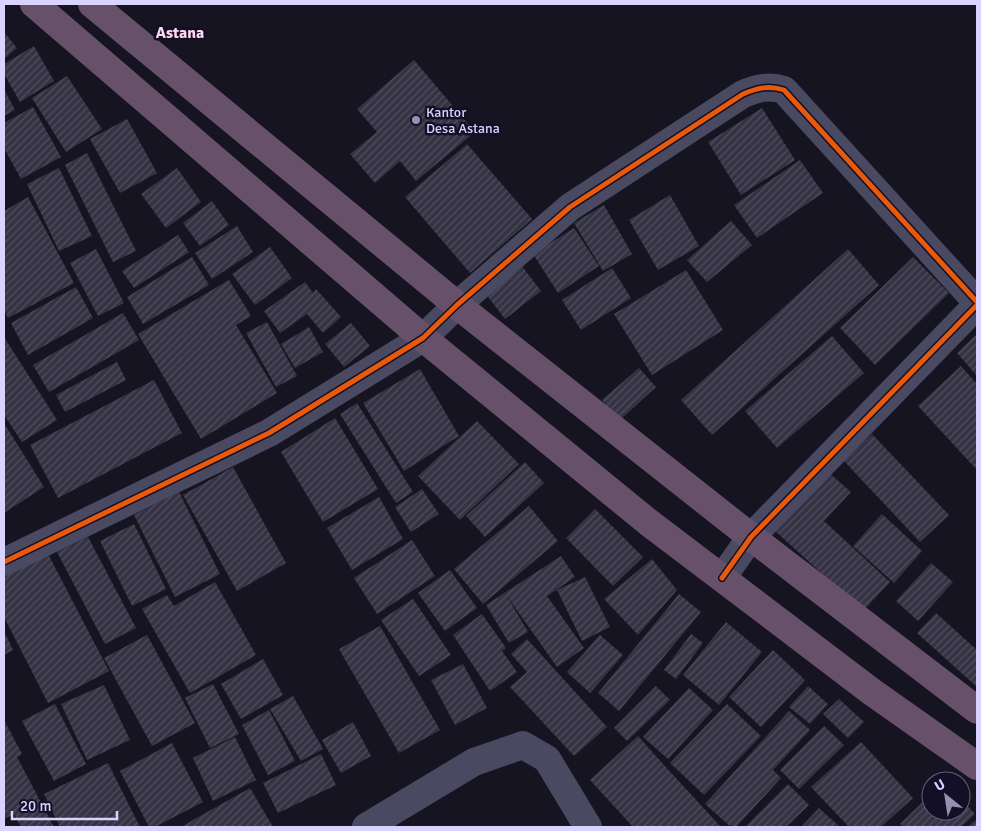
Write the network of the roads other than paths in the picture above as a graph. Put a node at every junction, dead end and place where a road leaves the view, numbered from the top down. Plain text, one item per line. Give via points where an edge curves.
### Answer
1 (34, 4) edge
2 (92, 4) edge
3 (977, 304) edge
4 (457, 305) junction
5 (423, 338) junction
6 (752, 537) junction
7 (4, 562) edge
8 (722, 578) junction
9 (977, 710) edge
10 (977, 766) edge
11 (366, 827) edge
12 (588, 827) edge

1 - 5 highway
2 - 4 highway
3 - 4 street via 784,90 768,87 742,94 570,207
3 - 6 street
4 - 5 street
4 - 6 highway
5 - 7 street via 270,433
5 - 8 highway via 648,522
6 - 8 street
6 - 9 highway
8 - 10 highway via 872,692
11 - 12 street via 474,762 523,745 547,759

